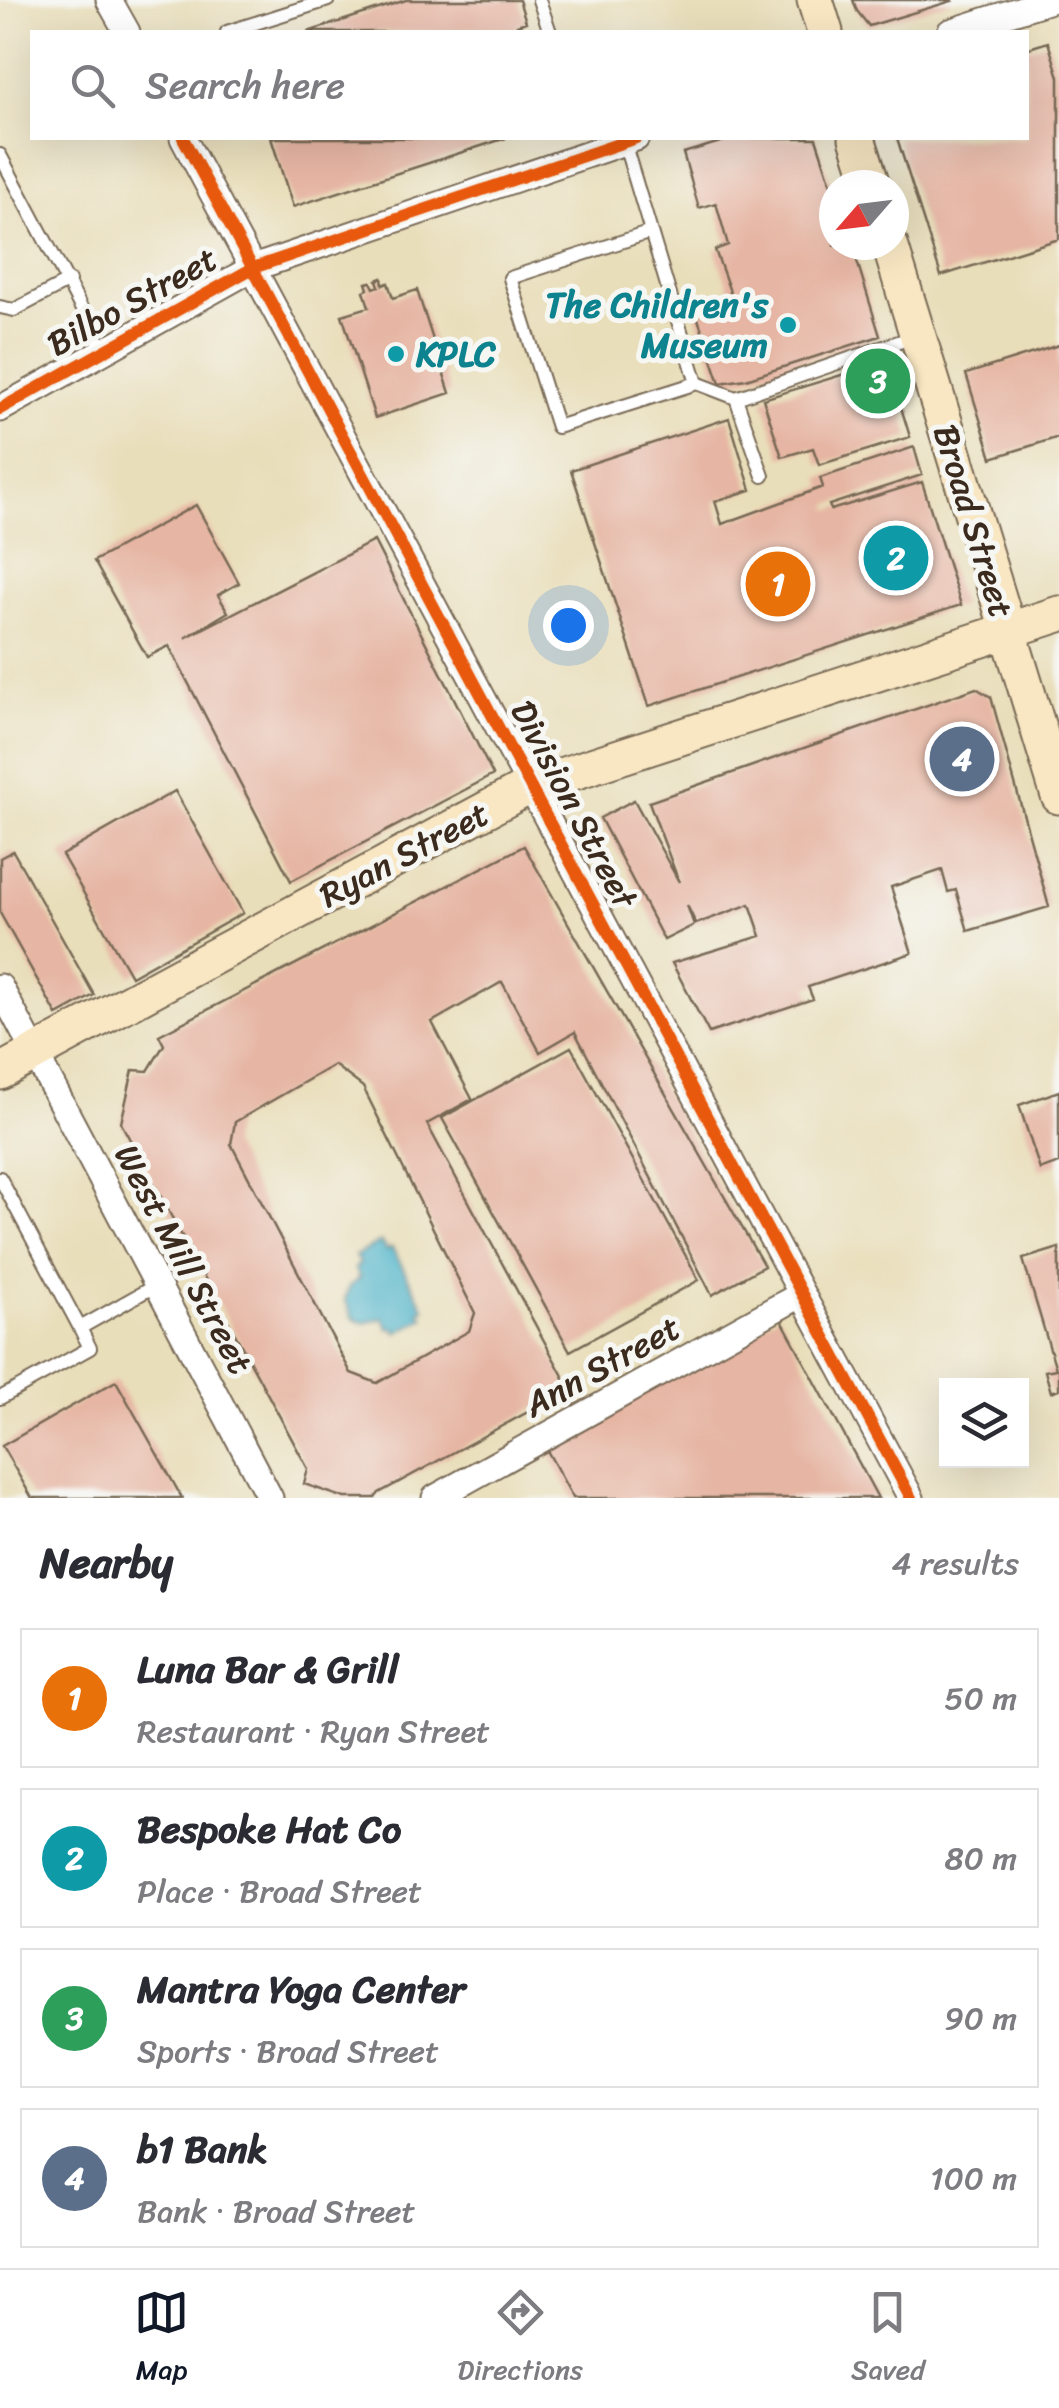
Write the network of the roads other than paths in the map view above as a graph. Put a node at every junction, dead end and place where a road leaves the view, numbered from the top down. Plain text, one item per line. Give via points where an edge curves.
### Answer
1 (110, 0) edge
2 (328, 0) edge
3 (539, 0) edge
4 (815, 0) edge
5 (1050, 0) edge
6 (126, 30) edge
7 (233, 30) edge
8 (549, 30) edge
9 (824, 30) edge
10 (956, 30) edge
11 (184, 140) edge
12 (630, 140) edge
13 (859, 140) edge
14 (588, 145) edge
15 (0, 155) edge
16 (868, 170) edge
17 (651, 232) junction
18 (895, 260) edge
19 (254, 268) junction
20 (69, 281) junction
21 (0, 307) edge
22 (918, 336) junction
23 (104, 351) junction
24 (696, 383) junction
25 (736, 398) junction
26 (0, 408) edge
27 (763, 476) dead end
28 (1059, 614) edge
29 (1008, 631) junction
30 (530, 786) junction
31 (1059, 796) edge
32 (0, 987) edge
33 (36, 1053) junction
34 (0, 1072) edge
35 (0, 1178) edge
36 (158, 1284) junction
37 (802, 1294) junction
38 (80, 1328) junction
39 (0, 1398) edge
40 (270, 1498) edge
41 (435, 1498) edge
42 (911, 1498) edge

1 - 6 street
2 - 7 lane
3 - 8 lane
4 - 9 main road
5 - 10 street
11 - 19 street, Division Street
12 - 14 street, Bilbo Street
12 - 17 lane
13 - 16 main road
14 - 19 street, Bilbo Street
15 - 20 lane
17 - 24 lane
17 - 24 lane via 510,278 558,427
18 - 22 main road, Broad Street
19 - 23 street, Bilbo Street
19 - 30 street, Division Street
20 - 21 lane via 14,310
20 - 23 lane
22 - 25 lane
22 - 29 main road, Broad Street
23 - 26 street, Bilbo Street
24 - 25 lane
25 - 27 lane
28 - 29 main road, Ryan Street
29 - 30 main road, Ryan Street
29 - 31 main road, Broad Street
30 - 33 main road, Ryan Street
30 - 37 street, Division Street
32 - 33 street, West Mill Street
33 - 34 main road, Ryan Street
33 - 36 street, West Mill Street
35 - 38 lane
36 - 38 lane
36 - 40 street, West Mill Street
37 - 41 street, Ann Street
37 - 42 street, Division Street
38 - 39 lane via 90,1348

